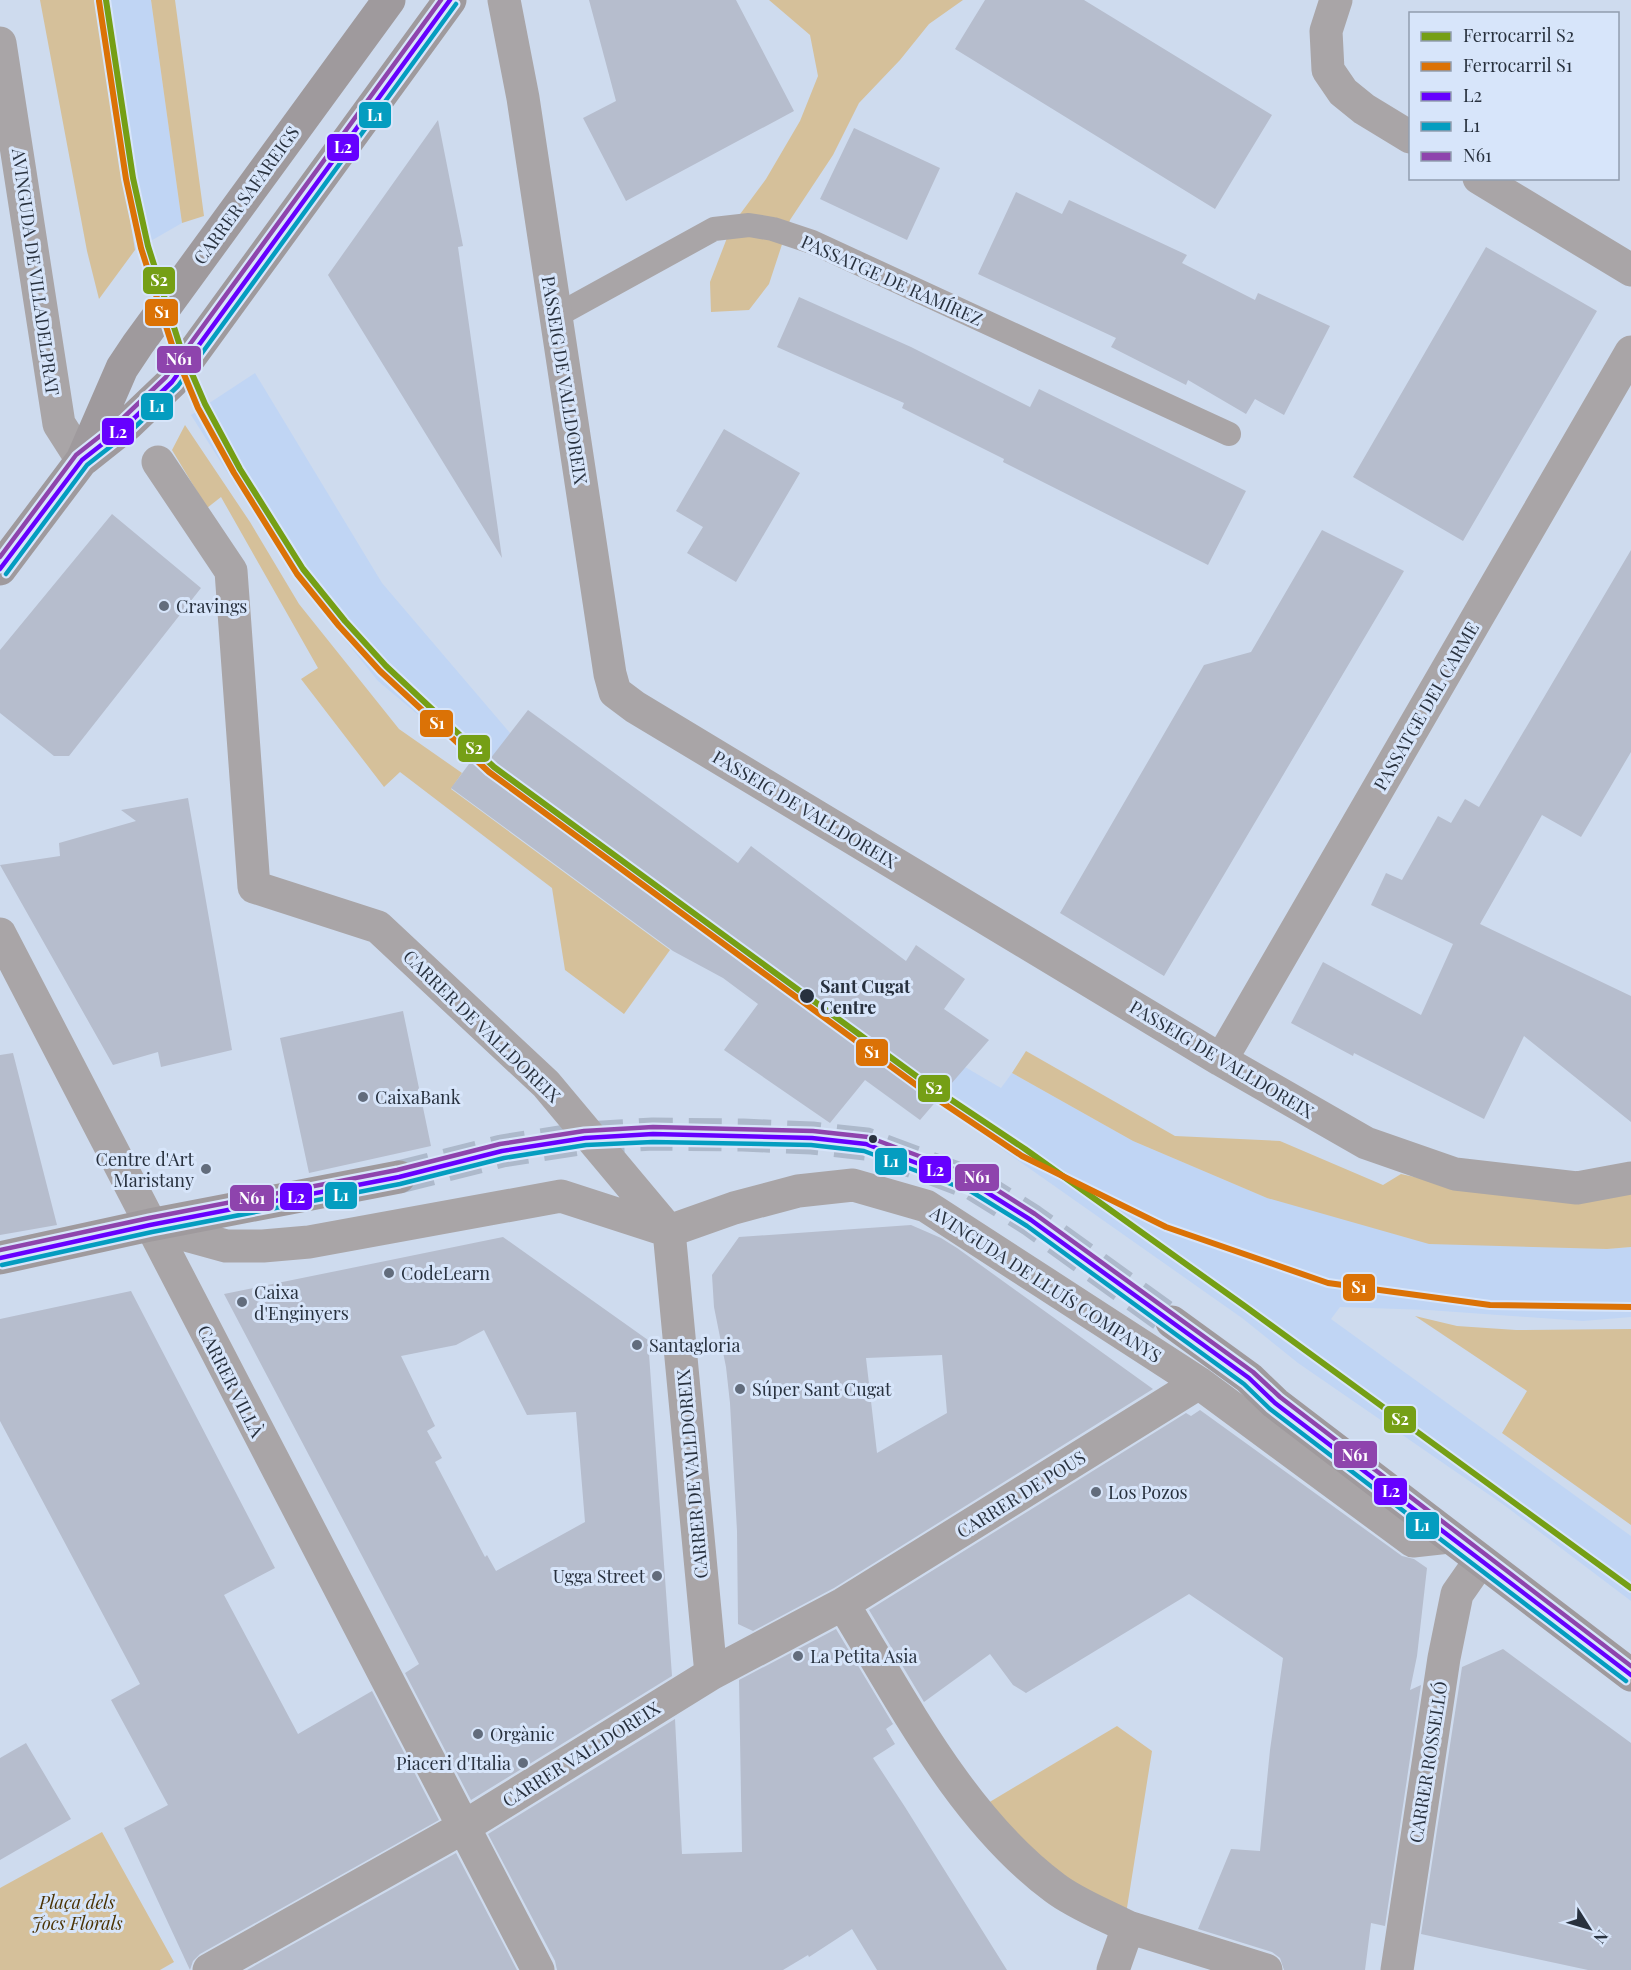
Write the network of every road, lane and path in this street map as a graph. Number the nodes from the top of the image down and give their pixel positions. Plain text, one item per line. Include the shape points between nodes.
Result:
1 (388, 0) edge
2 (450, 0) edge
3 (504, 0) edge
4 (1336, 0) edge
5 (0, 43) edge
6 (1409, 136) edge
7 (1482, 180) edge
8 (1631, 270) edge
9 (556, 316) junction
10 (1631, 352) edge
11 (1229, 434) dead end
12 (82, 460) junction
13 (158, 462) dead end
14 (0, 569) edge
15 (0, 934) edge
16 (1221, 1060) junction
17 (399, 1177) tunnel mouth
18 (1631, 1178) edge
19 (150, 1225) junction
20 (669, 1231) junction
21 (0, 1258) edge
22 (1172, 1322) tunnel mouth
23 (1199, 1383) junction
24 (1449, 1537) junction
25 (1480, 1561) junction
26 (843, 1604) junction
27 (711, 1674) junction
28 (1631, 1675) edge
29 (462, 1828) junction
30 (1128, 1927) junction
31 (209, 1970) edge
32 (537, 1970) edge
33 (1113, 1970) edge
34 (1266, 1970) edge
35 (1397, 1970) edge

1 - 12 street, CARRER SAFAREIGS via 122,368
2 - 12 street, CARRER SAFAREIGS via 172,382
3 - 9 street, PASSEIG DE VALLDOREIX
4 - 6 street via 1326,31 1328,70 1343,92
5 - 12 street, AVINGUDA DE VILLADELPRAT via 59,424
7 - 8 street
9 - 11 lane, PASSATGE DE RAMÍREZ via 714,229 749,225 773,229 812,242
9 - 16 street, PASSEIG DE VALLDOREIX via 615,692
10 - 16 street, PASSATGE DEL CARME
12 - 14 street, CARRER SAFAREIGS
13 - 20 street, CARRER DE VALLDOREIX via 231,571 254,887 378,927 546,1084
15 - 19 street, CARRER VILLÀ
16 - 18 street, PASSEIG DE VALLDOREIX via 1366,1143 1455,1174 1577,1188
17 - 19 street
19 - 20 street via 226,1246 263,1246 309,1242 561,1196
19 - 21 street
19 - 29 street, CARRER VILLÀ
20 - 23 street, AVINGUDA DE LLUÍS COMPANYS via 798,1191 853,1185 926,1206
20 - 27 street, CARRER DE VALLDOREIX
22 - 24 street, AVINGUDA DE LLUÍS COMPANYS
23 - 24 street, AVINGUDA DE LLUÍS COMPANYS via 1413,1540
23 - 26 street, CARRER DE POUS
24 - 25 street, AVINGUDA DE LLUÍS COMPANYS
25 - 28 street, AVINGUDA DE LLUÍS COMPANYS
25 - 35 street, CARRER ROSSELLÓ via 1457,1594 1444,1658
26 - 27 street, CARRER VALLDOREIX
26 - 30 street via 952,1781 1008,1847 1056,1889
27 - 29 street, CARRER VALLDOREIX
29 - 31 street, CARRER VALLDOREIX
29 - 32 street
30 - 33 street
30 - 34 street

